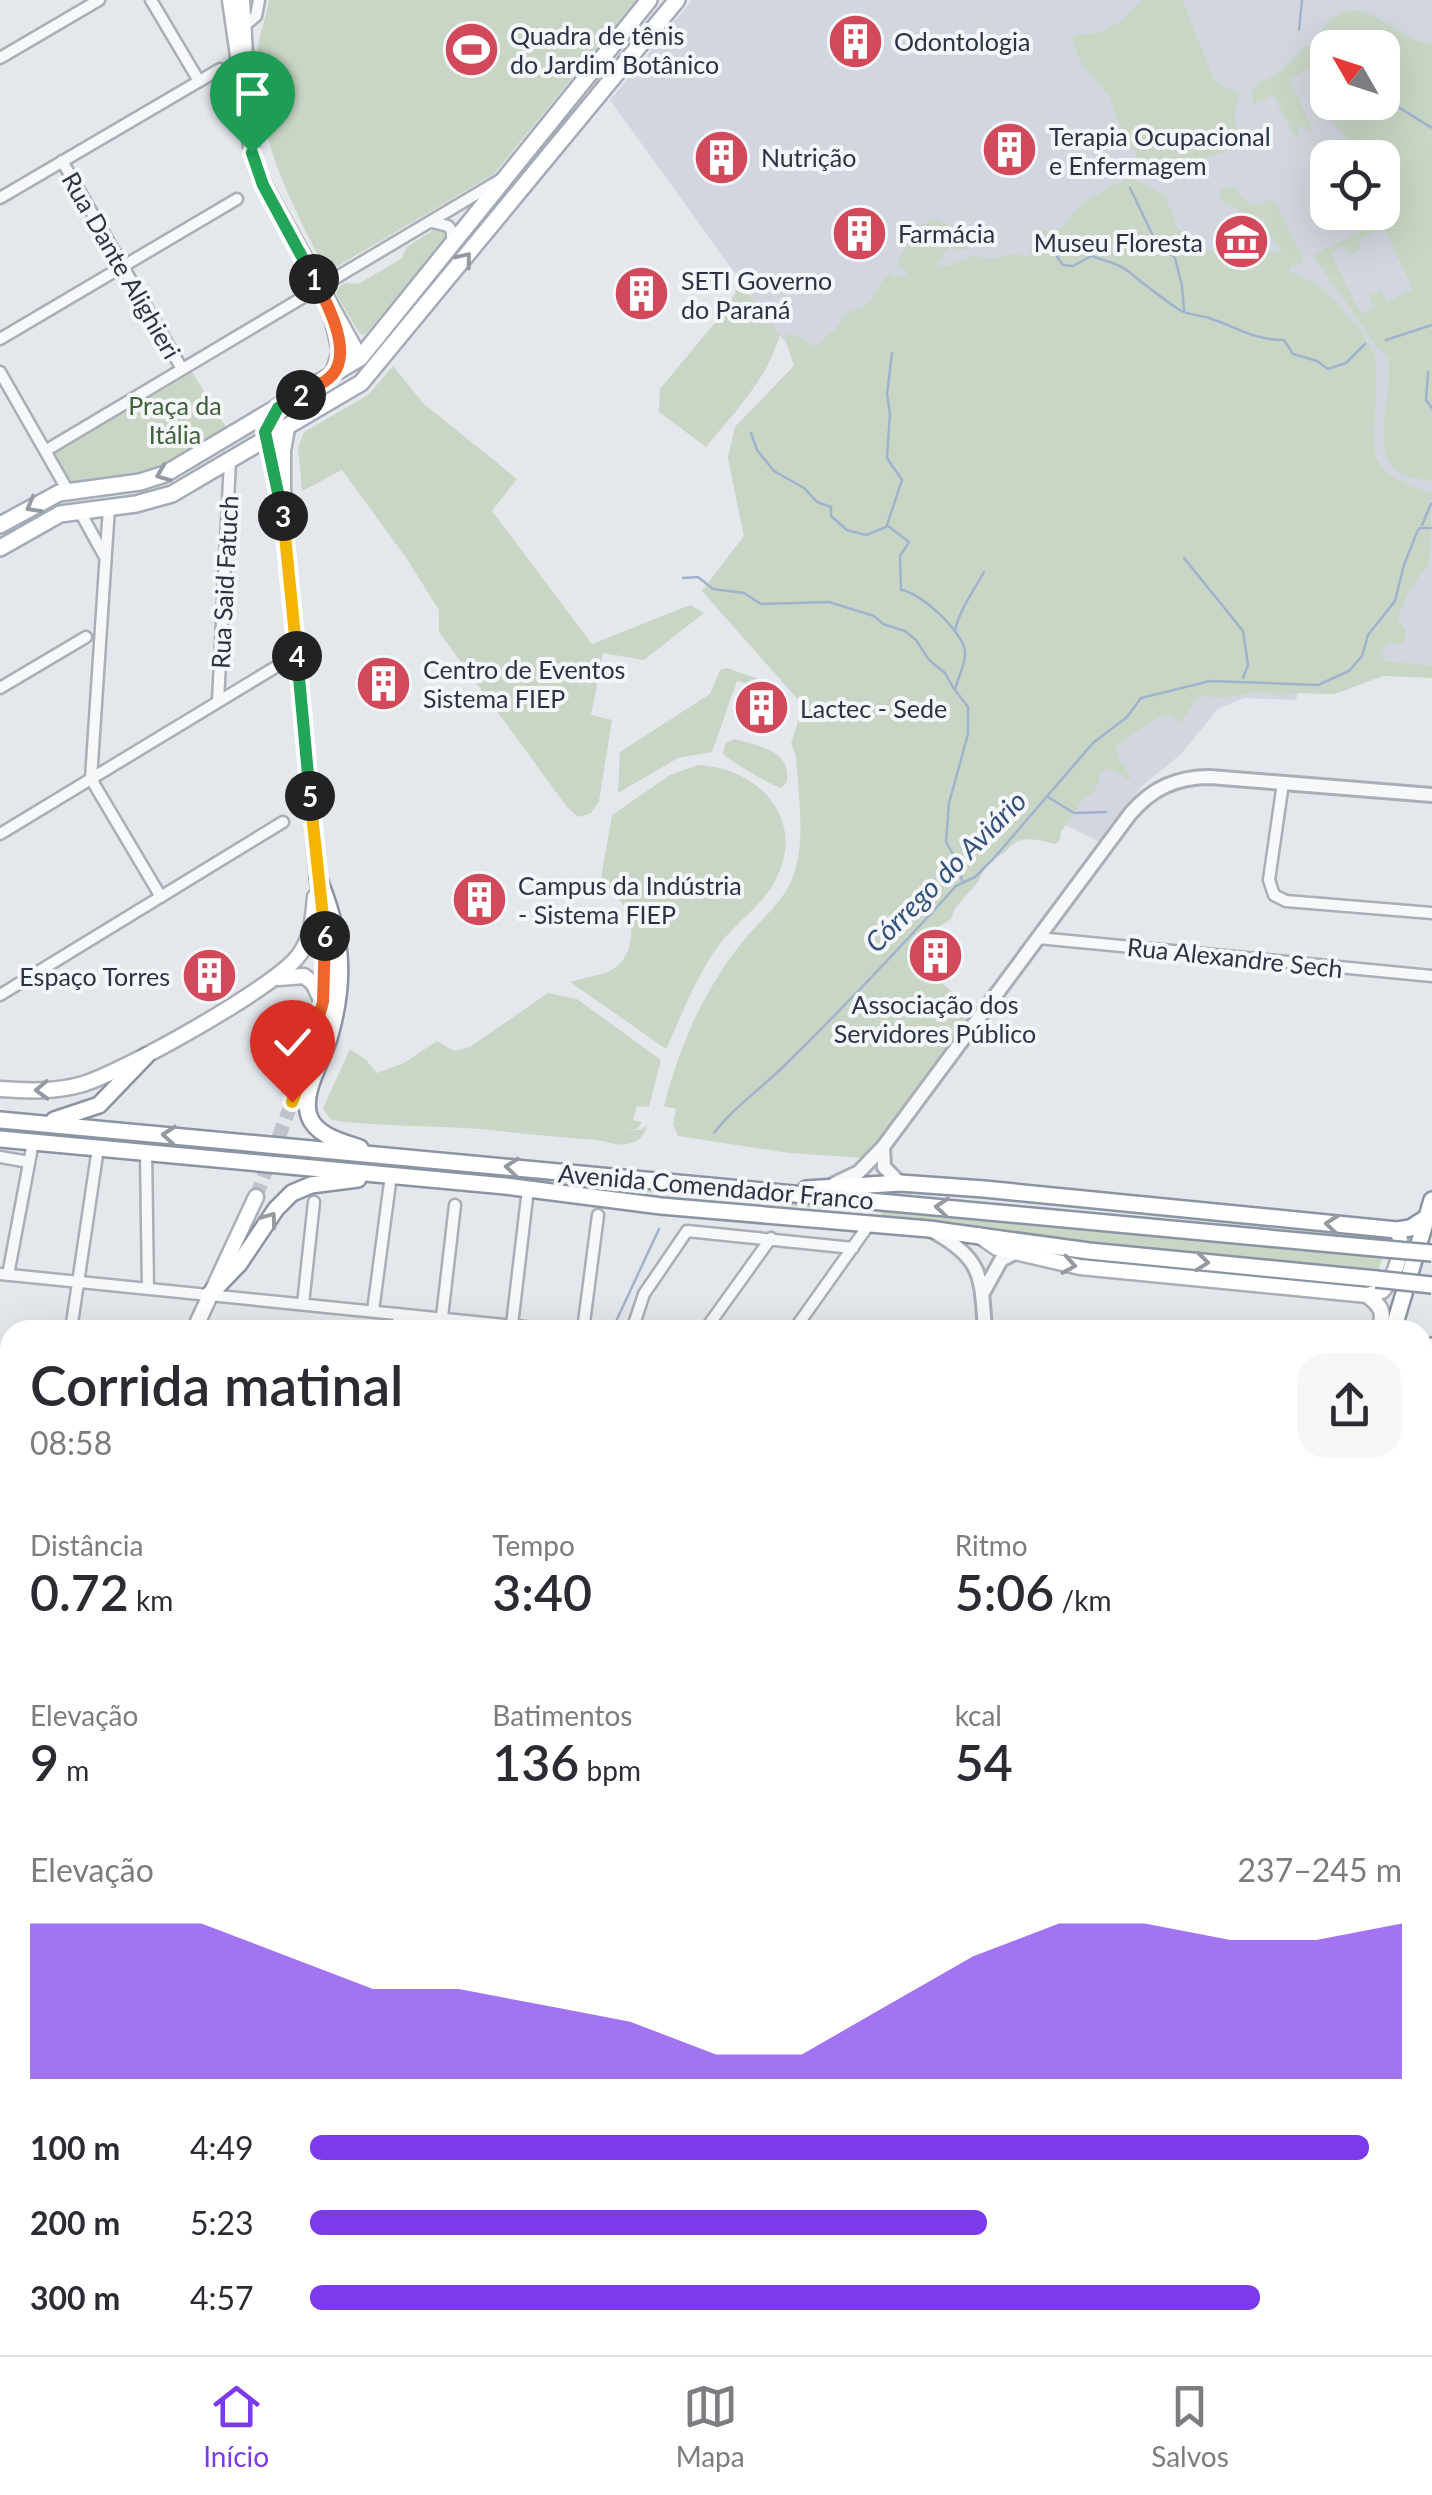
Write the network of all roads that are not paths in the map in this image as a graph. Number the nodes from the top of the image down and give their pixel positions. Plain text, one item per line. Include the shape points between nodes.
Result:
1 (99, 0) edge
2 (151, 0) edge
3 (230, 0) edge
4 (242, 0) edge
5 (260, 0) edge
6 (650, 0) edge
7 (677, 0) edge
8 (238, 21) junction
9 (0, 58) edge
10 (220, 69) dead end
11 (200, 81) junction
12 (561, 108) junction
13 (578, 122) junction
14 (62, 161) junction
15 (505, 177) junction
16 (0, 198) edge
17 (238, 199) dead end
18 (431, 222) junction
19 (452, 242) junction
20 (123, 266) junction
21 (420, 282) junction
22 (320, 288) junction
23 (436, 295) junction
24 (0, 339) edge
25 (360, 358) junction
26 (182, 369) junction
27 (0, 372) edge
28 (332, 376) junction
29 (357, 386) junction
30 (278, 408) junction
31 (287, 428) junction
32 (266, 440) junction
33 (45, 451) junction
34 (230, 461) junction
35 (68, 491) junction
36 (108, 507) junction
37 (78, 510) junction
38 (282, 510) junction
39 (0, 525) edge
40 (5, 545) edge
41 (106, 558) junction
42 (86, 637) dead end
43 (274, 668) dead end
44 (0, 688) edge
45 (218, 702) junction
46 (91, 779) junction
47 (1283, 783) junction
48 (1432, 795) edge
49 (283, 822) dead end
50 (0, 834) edge
51 (318, 877) junction
52 (161, 896) junction
53 (1432, 912) edge
54 (1038, 938) junction
55 (1432, 976) edge
56 (271, 980) junction
57 (0, 995) edge
58 (323, 1002) junction
59 (146, 1056) junction
60 (0, 1089) edge
61 (292, 1102) tunnel mouth
62 (0, 1120) edge
63 (42, 1124) junction
64 (2, 1139) edge
65 (33, 1142) junction
66 (884, 1146) junction
67 (98, 1148) junction
68 (146, 1152) junction
69 (378, 1155) junction
70 (0, 1157) edge
71 (30, 1162) junction
72 (384, 1175) junction
73 (900, 1183) junction
74 (827, 1186) junction
75 (956, 1188) junction
76 (528, 1189) junction
77 (776, 1192) junction
78 (256, 1197) tunnel mouth
79 (1432, 1200) edge
80 (314, 1202) dead end
81 (455, 1205) dead end
82 (598, 1215) dead end
83 (1039, 1217) junction
84 (1426, 1218) junction
85 (870, 1223) junction
86 (929, 1229) junction
87 (1398, 1230) junction
88 (978, 1234) junction
89 (771, 1238) junction
90 (1036, 1243) junction
91 (853, 1248) junction
92 (1013, 1252) junction
93 (1432, 1254) edge
94 (4, 1274) edge
95 (77, 1282) junction
96 (1432, 1285) edge
97 (148, 1289) junction
98 (984, 1291) junction
99 (209, 1295) junction
100 (1368, 1296) junction
101 (303, 1304) junction
102 (373, 1311) junction
103 (399, 1314) junction
104 (442, 1317) junction
105 (72, 1320) edge
106 (198, 1320) edge
107 (398, 1320) edge
108 (472, 1320) edge
109 (512, 1320) edge
110 (584, 1320) edge
111 (635, 1320) edge
112 (712, 1320) edge
113 (801, 1320) edge
114 (984, 1320) edge
115 (1383, 1320) edge
116 (1396, 1320) edge

1 - 9 street
2 - 11 street
3 - 8 main road
4 - 8 main road
5 - 8 street via 256,16
6 - 12 main road
7 - 13 main road
8 - 22 main road via 259,176
10 - 11 street
11 - 14 street
12 - 13 main road
12 - 15 main road
23 -> 13 main road
14 - 16 street
14 - 20 street, Rua Dante Alighieri
15 - 18 street
15 - 19 main road
17 - 20 street
18 - 19 street via 448,226
18 - 22 street
19 - 21 main road
20 - 24 street
20 - 26 street, Rua Dante Alighieri
21 - 23 main road
21 - 25 main road
22 - 25 main road
22 - 26 street
22 - 28 main road via 340,344
23 - 29 main road
25 - 28 main road
25 - 29 main road
26 - 33 street
27 - 33 street
28 - 30 main road
29 - 31 main road
30 - 32 main road via 266,424
30 -> 35 main road via 165,474
31 - 32 main road
31 - 38 main road
32 - 34 main road
32 - 38 main road
33 - 35 street
34 - 36 main road via 158,499
34 - 45 street, Rua Said Fatuch
35 -> 39 main road
36 - 37 main road
36 - 41 street
37 - 40 main road
37 - 41 street
38 - 51 main road
39 - 40 main road
41 - 46 street
42 - 44 street
43 - 45 street
45 - 46 street
46 - 50 street
46 - 52 street
47 - 48 street
47 - 53 street via 1269,880 1274,895
47 - 54 street via 1198,777 1153,792
49 - 52 street
51 - 56 main road via 309,937
51 - 58 main road via 326,946
51 - 69 main road via 336,921 339,978 309,1116 330,1137
52 - 57 street
54 - 55 street, Rua Alexandre Sech
54 - 66 street
56 - 58 main road via 304,976
56 - 59 main road
58 - 61 main road
59 -> 60 main road via 69,1088
59 - 63 main road via 99,1105
62 - 63 main road, Avenida Comendador Franco
69 -> 63 main road, Avenida Comendador Franco
64 - 65 main road, Avenida Comendador Franco
64 - 70 main road
65 - 67 main road, Avenida Comendador Franco
65 - 71 street
66 - 73 street via 884,1168
66 - 74 street via 859,1172
67 - 68 main road, Avenida Comendador Franco
67 - 95 street
68 - 72 main road, Avenida Comendador Franco
68 - 97 street
77 -> 69 main road, Avenida Comendador Franco
70 - 71 street
71 - 94 street
72 - 76 main road, Avenida Comendador Franco
99 -> 72 main road via 292,1193
72 - 102 street
73 - 74 main road
73 - 75 main road
74 - 77 main road
75 - 83 main road
87 -> 75 main road
76 - 85 main road, Avenida Comendador Franco
76 - 109 street
83 -> 77 main road, Avenida Comendador Franco
78 - 99 main road
79 - 84 main road
80 - 101 street
81 - 104 street
82 - 110 street
83 - 93 main road, Avenida Comendador Franco, bridge
84 - 87 main road
84 - 116 main road
85 - 86 main road, Avenida Comendador Franco
85 - 91 street
86 - 88 main road, Avenida Comendador Franco
86 - 98 street via 966,1252
87 - 100 main road via 1402,1242 1391,1278
88 - 90 main road, Avenida Comendador Franco
88 - 92 main road, Avenida Comendador Franco
89 - 91 street
89 - 111 street via 688,1231 644,1294
89 - 112 street
90 - 92 street
90 -> 96 main road, Avenida Comendador Franco, bridge
91 - 113 street
92 - 98 street
92 -> 100 main road, Avenida Comendador Franco via 1080,1267
94 - 95 street
95 - 97 street
95 - 105 street
97 - 99 street
98 - 114 street
99 - 101 street
99 - 106 main road
100 - 115 main road via 1381,1306
101 - 102 street
102 - 103 street
103 - 104 street
103 - 107 street
104 - 108 street

